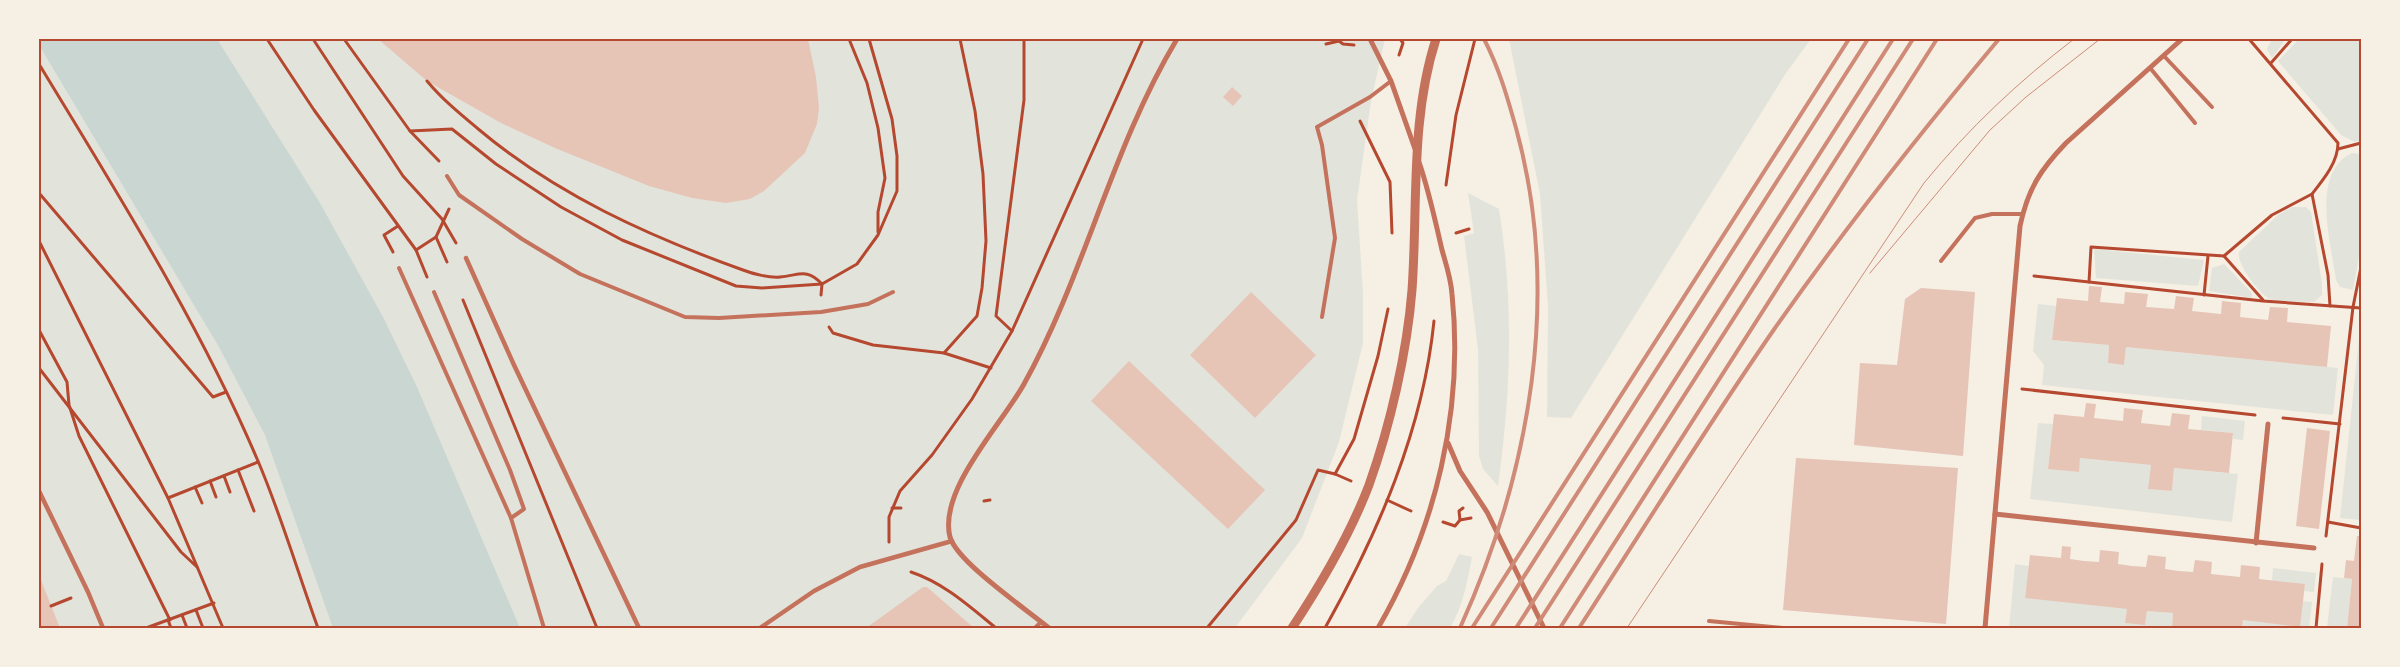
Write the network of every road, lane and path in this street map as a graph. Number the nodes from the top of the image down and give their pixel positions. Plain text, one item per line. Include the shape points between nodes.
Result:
1 (267, 39) edge
2 (313, 39) edge
3 (344, 39) edge
4 (849, 39) edge
5 (869, 39) edge
6 (960, 39) edge
7 (1024, 39) edge
8 (1143, 39) edge
9 (1177, 39) edge
10 (1370, 39) edge
11 (1436, 39) edge
12 (2182, 39) edge
13 (2249, 39) edge
14 (2292, 39) edge
15 (1326, 44) dead end
16 (1343, 44) dead end
17 (2164, 56) junction
18 (2270, 63) junction
19 (39, 64) edge
20 (2151, 69) junction
21 (427, 81) dead end
22 (1391, 81) junction
23 (1352, 107) junction
24 (2212, 107) dead end
25 (2195, 123) dead end
26 (410, 131) junction
27 (2361, 143) edge
28 (2338, 149) junction
29 (447, 176) joint
30 (39, 193) edge
31 (2312, 194) junction
32 (2022, 214) junction
33 (442, 219) junction
34 (398, 226) junction
35 (878, 235) junction
36 (1392, 236) dead end
37 (436, 237) junction
38 (39, 241) edge
39 (388, 241) dead end
40 (416, 250) junction
41 (2208, 256) junction
42 (2224, 256) junction
43 (466, 258) joint
44 (1941, 261) dead end
45 (449, 266) dead end
46 (2361, 267) edge
47 (399, 268) dead end
48 (2016, 275) junction
49 (2089, 282) junction
50 (822, 284) junction
51 (434, 292) joint
52 (892, 292) dead end
53 (460, 293) dead end
54 (2356, 293) junction
55 (2361, 293) edge
56 (2204, 295) junction
57 (1390, 301) dead end
58 (2263, 301) junction
59 (2330, 306) junction
60 (2353, 307) junction
61 (2361, 308) edge
62 (821, 312) junction
63 (1322, 317) dead end
64 (39, 330) edge
65 (1012, 331) junction
66 (944, 353) junction
67 (39, 368) edge
68 (991, 368) junction
69 (2007, 388) junction
70 (226, 392) junction
71 (69, 405) junction
72 (2260, 415) dead end
73 (2278, 417) dead end
74 (2268, 424) dead end
75 (2340, 424) junction
76 (1448, 443) junction
77 (258, 462) junction
78 (238, 470) junction
79 (1318, 470) dead end
80 (1335, 474) dead end
81 (224, 476) junction
82 (210, 481) junction
83 (195, 487) junction
84 (39, 491) edge
85 (230, 492) dead end
86 (216, 497) dead end
87 (168, 498) junction
88 (990, 500) dead end
89 (984, 501) dead end
90 (202, 503) dead end
91 (892, 508) junction
92 (901, 508) dead end
93 (254, 511) dead end
94 (1459, 511) dead end
95 (1994, 514) junction
96 (511, 518) junction
97 (1437, 519) dead end
98 (2328, 522) junction
99 (2361, 528) edge
100 (888, 538) dead end
101 (2325, 540) dead end
102 (952, 542) junction
103 (1369, 542) dead end
104 (2256, 543) junction
105 (2314, 548) dead end
106 (2323, 559) dead end
107 (199, 568) junction
108 (906, 570) dead end
109 (214, 603) junction
110 (196, 610) junction
111 (182, 615) junction
112 (169, 620) junction
113 (1709, 621) dead end
114 (1041, 622) junction
115 (155, 627) edge
116 (103, 628) edge
117 (146, 628) edge
118 (171, 628) edge
119 (187, 628) edge
120 (203, 628) edge
121 (223, 628) edge
122 (318, 628) edge
123 (544, 628) edge
124 (597, 628) edge
125 (639, 628) edge
126 (760, 628) edge
127 (996, 628) edge
128 (1035, 628) edge
129 (1049, 628) edge
130 (1207, 628) edge
131 (1292, 628) edge
132 (1325, 628) edge
133 (1378, 628) edge
134 (1544, 628) edge
135 (1783, 628) edge
136 (1984, 628) edge
137 (2316, 628) edge

1 - 34 path
2 - 33 path via 403,176
3 - 26 path
4 - 35 path via 867,83 878,128 885,178 878,212
5 - 35 path via 892,119 897,156 897,190
6 - 66 path via 975,111 983,174 986,241 976,316
7 - 65 path via 1024,100 996,316
8 - 65 path
9 - 102 street via 1131,132 1039,358 1012,407 960,479 948,517
10 - 22 street
11 - 131 street via 1421,106 1412,292 1403,355 1388,421 1369,485 1347,533
12 - 17 street
13 - 18 path
14 - 18 path
15 - 16 path via 1339,41
17 - 20 street
17 - 24 lane
18 - 28 path via 2326,127
19 - 70 path via 138,228
20 - 25 lane
20 - 32 street via 2049,160 2026,198
21 - 50 path via 441,98 503,150 576,197 675,246 746,271 779,277 803,273 813,275
22 - 23 lane
22 - 76 street via 1428,188 1452,293 1455,363
23 - 36 path via 1390,182
23 - 63 lane via 1317,127 1335,238
26 - 29 path via 438,160
26 - 50 path via 452,130 561,207 622,240 736,286 762,288
27 - 28 path
28 - 31 path via 2334,162
29 - 62 lane via 459,194 522,239 580,274 685,317
30 - 70 path via 213,397
31 - 42 path via 2272,214
31 - 59 path via 2328,275
32 - 44 lane via 1992,214 1975,218
32 - 48 street
33 - 37 path
33 - 43 path
34 - 39 path via 384,235
34 - 40 path
35 - 50 path via 857,264
37 - 40 path
37 - 45 path
38 - 87 path
40 - 51 path
41 - 42 path
41 - 49 path via 2091,247
41 - 56 path
42 - 58 path
43 - 125 street
46 - 54 path
47 - 96 lane
48 - 49 path
48 - 69 street
49 - 56 path
50 - 62 path
51 - 96 lane via 524,509
52 - 62 lane via 868,304
53 - 124 path
54 - 55 path
54 - 60 path
56 - 58 path
57 - 80 path via 1354,439
58 - 59 path
59 - 60 path
60 - 61 path
60 - 75 path
62 - 66 path via 833,333 873,345
64 - 71 path via 68,382
65 - 68 path
66 - 68 path
67 - 71 path
68 - 91 path via 932,455 900,491
69 - 72 path
69 - 95 street
70 - 77 path
71 - 107 path via 181,552
71 - 112 path via 79,436
73 - 75 path
74 - 104 street
75 - 98 path
76 - 133 street via 1417,549 1404,581
76 - 134 street via 1460,471 1487,512
77 - 78 path
77 - 122 path
78 - 81 path
78 - 93 path
79 - 130 path via 1296,520
81 - 82 path
81 - 85 path
82 - 83 path
82 - 86 path
83 - 87 path
83 - 90 path
84 - 116 street
87 - 107 path
88 - 89 path
91 - 92 path
91 - 100 path
94 - 97 path via 1462,520 1455,526
95 - 104 street
95 - 136 street
96 - 123 lane
98 - 99 path
98 - 101 path
102 - 114 street via 966,561
102 - 126 street via 860,567 814,590
103 - 132 path
104 - 105 street
106 - 137 path
107 - 109 path
108 - 127 path via 930,578 938,586 952,591
109 - 110 path
109 - 121 path
110 - 111 path
110 - 120 path
111 - 112 path
111 - 119 path
112 - 115 path
112 - 118 path
113 - 135 lane
114 - 128 lane
114 - 129 street
115 - 117 path

